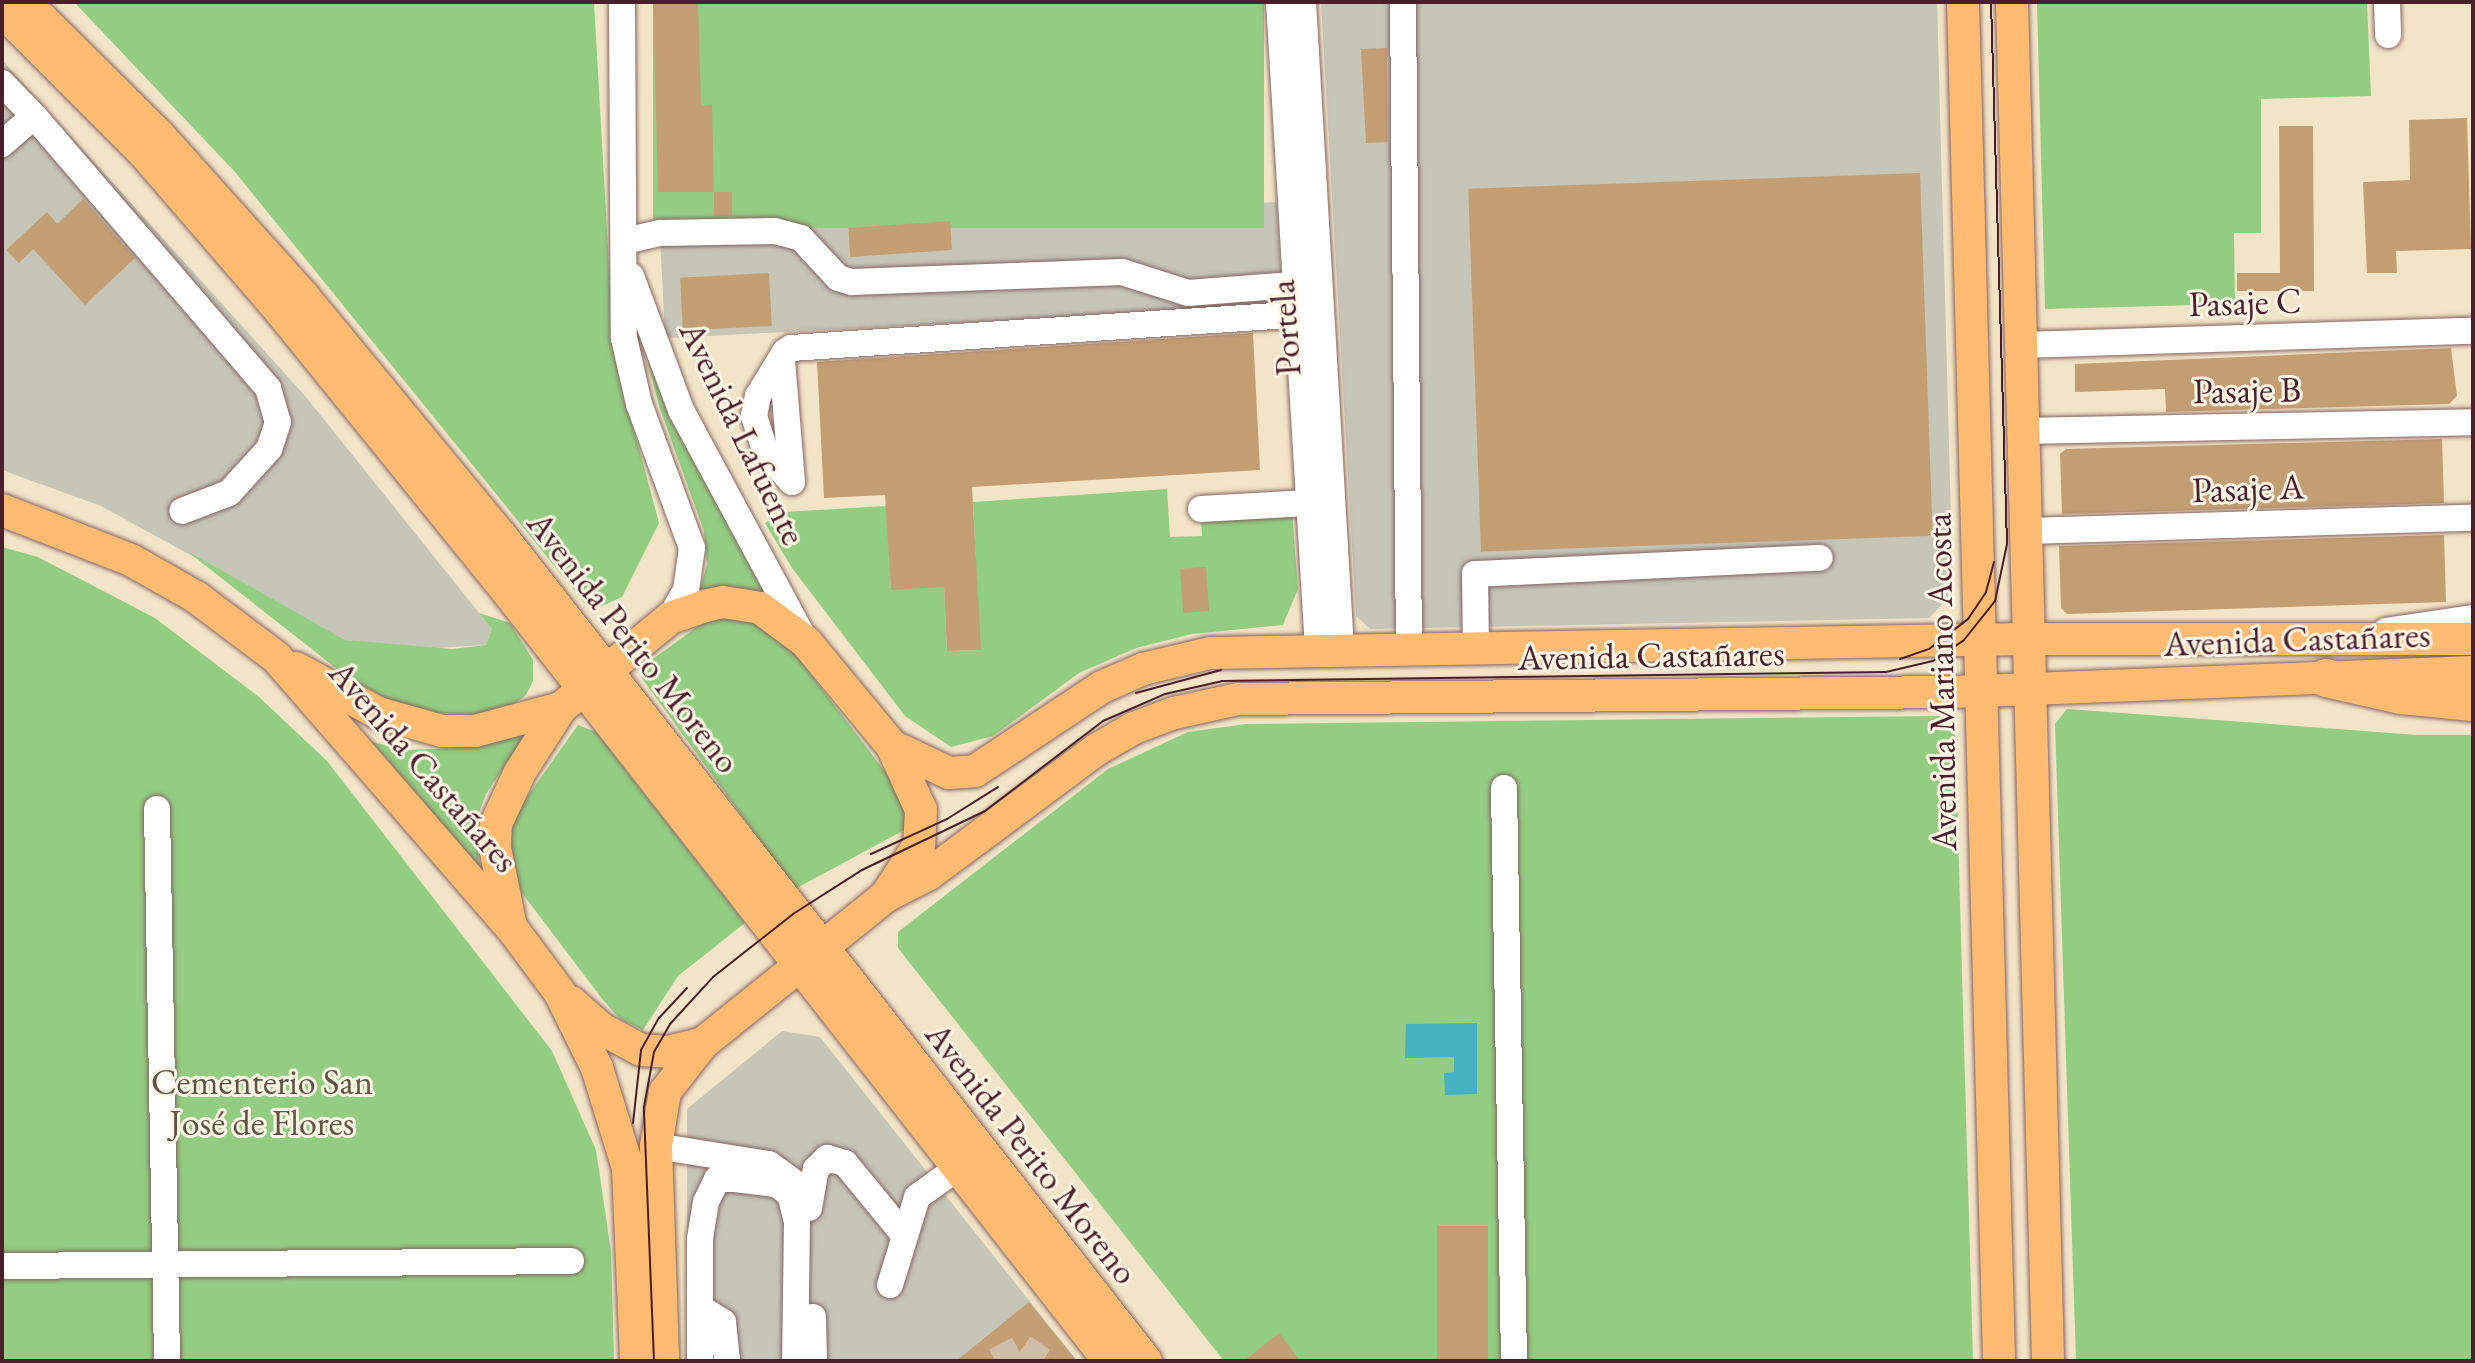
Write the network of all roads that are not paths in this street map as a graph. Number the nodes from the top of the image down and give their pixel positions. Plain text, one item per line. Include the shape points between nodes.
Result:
1 (25, 2) edge
2 (622, 2) edge
3 (1279, 2) edge
4 (1303, 2) edge
5 (1403, 2) edge
6 (1963, 2) edge
7 (2012, 2) edge
8 (2387, 2) edge
9 (2, 11) edge
10 (2388, 35) dead end
11 (2, 83) edge
12 (34, 116) junction
13 (2, 144) edge
14 (625, 247) junction
15 (1306, 284) junction
16 (1308, 314) junction
17 (2473, 331) edge
18 (2020, 345) junction
19 (782, 360) dead end
20 (2473, 422) edge
21 (2022, 431) junction
22 (1308, 503) junction
23 (1201, 509) dead end
24 (2, 510) edge
25 (182, 511) dead end
26 (2473, 518) edge
27 (2024, 531) junction
28 (1820, 558) dead end
29 (670, 618) junction
30 (2473, 618) edge
31 (2029, 639) junction
32 (2184, 639) junction
33 (2473, 639) edge
34 (1979, 640) junction
35 (2348, 640) junction
36 (806, 642) junction
37 (1476, 648) junction
38 (1329, 649) junction
39 (1409, 649) junction
40 (276, 657) junction
41 (2473, 672) edge
42 (2326, 678) junction
43 (2185, 684) junction
44 (583, 689) junction
45 (2030, 689) junction
46 (1981, 690) junction
47 (2473, 702) edge
48 (892, 746) junction
49 (1504, 788) dead end
50 (157, 809) dead end
51 (886, 896) junction
52 (511, 927) junction
53 (811, 960) junction
54 (560, 993) junction
55 (703, 1043) junction
56 (656, 1146) junction
57 (956, 1169) junction
58 (717, 1179) junction
59 (809, 1208) junction
60 (905, 1236) junction
61 (571, 1261) dead end
62 (165, 1265) junction
63 (2, 1266) edge
64 (890, 1285) dead end
65 (700, 1308) junction
66 (167, 1361) edge
67 (636, 1361) edge
68 (663, 1361) edge
69 (700, 1361) edge
70 (727, 1361) edge
71 (795, 1361) edge
72 (814, 1361) edge
73 (1109, 1361) edge
74 (1146, 1361) edge
75 (1514, 1361) edge
76 (1999, 1361) edge
77 (2048, 1361) edge

1 - 44 main road, Avenida Perito Moreno via 157,133 304,297
2 - 14 street, Avenida Lafuente
3 - 15 street, Portela
4 - 15 street, Portela
5 - 39 street
6 - 34 main road, Avenida Mariano Acosta
7 - 18 main road
8 - 10 street
9 - 44 main road, Avenida Perito Moreno via 144,153 282,313
11 - 12 street
12 - 13 street
12 - 25 street via 268,388 278,422 269,449 229,493
14 - 15 street via 660,233 775,231 801,238 838,278 852,282 1122,272 1188,293
14 - 29 street, Avenida Lafuente via 629,371 692,548 686,590
14 - 36 street, Avenida Lafuente via 645,323 681,410
15 - 16 street, Portela
16 - 19 street via 791,348
16 - 22 street, Portela
16 - 38 street, Portela
17 - 18 street, Pasaje C
18 - 21 main road
20 - 21 street, Pasaje B
21 - 27 main road
22 - 23 street
22 - 38 street, Portela
24 - 40 main road, Avenida Castañares via 131,560 196,597
26 - 27 street, Pasaje A
27 - 31 main road
28 - 37 street via 1475,574
29 - 36 main road via 723,602 742,603 776,617
29 - 44 main road
30 - 35 street, Avenida Castañares via 2423,622
31 - 32 main road, Avenida Castañares
31 - 34 main road, Avenida Castañares
31 - 45 main road
32 - 35 main road, Avenida Castañares
32 - 43 main road
33 - 35 main road, Avenida Castañares
34 - 37 main road, Avenida Castañares
34 - 46 main road, Avenida Mariano Acosta
36 - 48 main road
37 - 39 main road, Avenida Castañares
38 - 39 main road, Avenida Castañares
38 - 48 main road, Avenida Castañares via 1210,653 1143,669 1102,687 975,771 949,773
40 - 44 main road, Avenida Castañares via 378,713 442,731 475,731
40 - 52 main road, Avenida Castañares
41 - 42 main road, Avenida Castañares
42 - 43 main road, Avenida Castañares
42 - 47 highway via 2401,695
43 - 45 main road, Avenida Castañares
44 - 52 main road via 496,824 495,848
44 - 53 main road, Avenida Perito Moreno
45 - 46 main road, Avenida Castañares
45 - 77 main road
46 - 51 main road, Avenida Castañares via 1238,699 1205,704 1134,728 1096,750 929,874
46 - 76 main road, Avenida Mariano Acosta
48 - 51 main road via 921,810 922,832 913,860
49 - 75 street
50 - 62 street
51 - 53 main road
52 - 54 main road
53 - 55 main road
53 - 57 main road, Avenida Perito Moreno
53 - 74 main road, Avenida Perito Moreno
54 - 55 main road via 602,1029 641,1050 668,1052
54 - 67 main road via 597,1068 628,1168
55 - 56 main road via 665,1092
56 - 58 street
56 - 59 street via 769,1164 789,1174
56 - 68 main road
57 - 60 street via 917,1197
57 - 73 main road, Avenida Perito Moreno
58 - 65 street via 706,1202 700,1239
58 - 71 street via 776,1184 790,1194 797,1222
59 - 60 street via 816,1169 827,1158 845,1163
59 - 72 street
60 - 64 street
61 - 62 street
62 - 63 street
62 - 66 street
65 - 69 street
65 - 70 street via 723,1322

